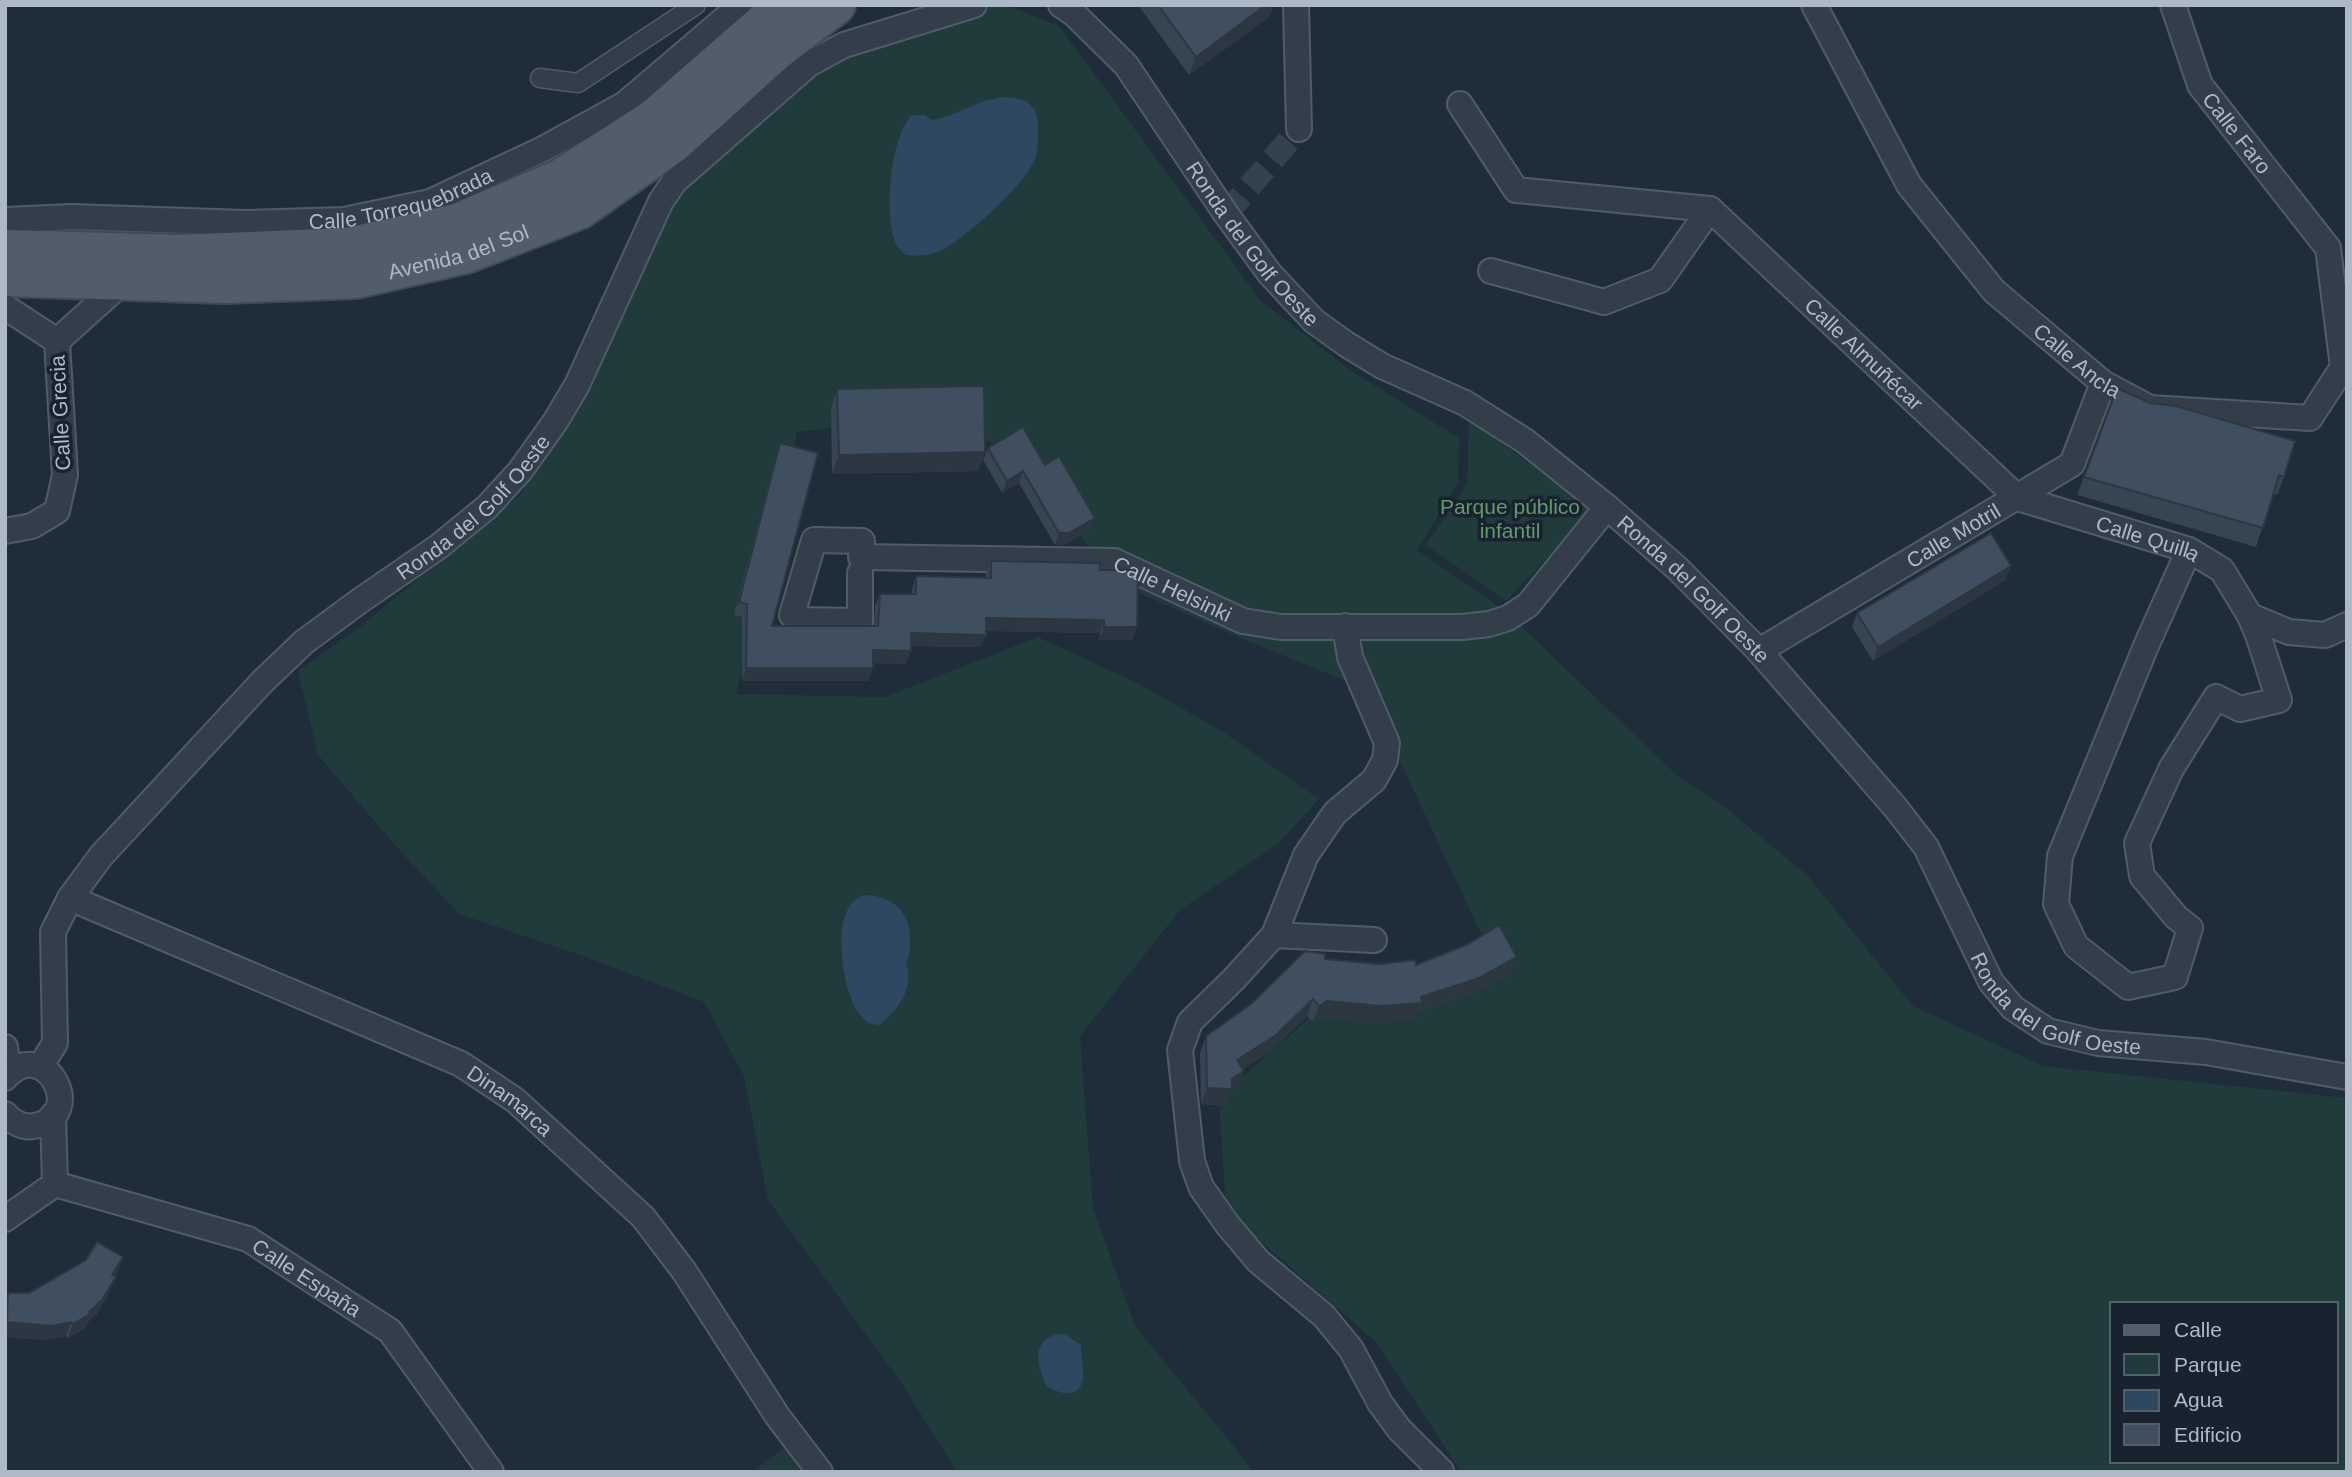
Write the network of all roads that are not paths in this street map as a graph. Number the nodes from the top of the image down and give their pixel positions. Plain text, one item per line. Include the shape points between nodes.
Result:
1 (696, 5) edge
2 (741, 5) edge
3 (784, 5) edge
4 (836, 5) edge
5 (974, 5) edge
6 (1061, 5) edge
7 (1296, 5) edge
8 (1814, 5) edge
9 (2173, 5) edge
10 (540, 78) dead end
11 (1460, 104) dead end
12 (1299, 129) tunnel mouth
13 (1710, 209) junction
14 (5, 220) edge
15 (2337, 245) edge
16 (5, 249) edge
17 (1492, 271) dead end
18 (5, 278) edge
19 (126, 279) junction
20 (5, 307) edge
21 (57, 341) junction
22 (2103, 383) junction
23 (2018, 498) junction
24 (1607, 507) junction
25 (5, 531) edge
26 (2189, 550) junction
27 (860, 573) dead end
28 (2250, 615) junction
29 (2347, 625) edge
30 (1345, 626) junction
31 (1759, 651) junction
32 (70, 898) junction
33 (1274, 935) junction
34 (1374, 940) dead end
35 (13, 1068) edge
36 (2347, 1077) edge
37 (5, 1114) edge
38 (53, 1115) junction
39 (55, 1184) junction
40 (5, 1219) edge
41 (1441, 1471) edge
42 (491, 1472) edge
43 (820, 1472) edge

1 - 10 street via 578,83
2 - 14 street, Calle Torrequebrada via 625,104 430,202 344,220
3 - 16 main road, Avenida del Sol via 653,119 560,180 457,223 347,247 176,254
4 - 19 main road, Avenida del Sol via 776,51 674,144 579,210 466,254 356,279 226,284
5 - 32 street, Ronda del Golf Oeste via 844,45 810,64 675,181 661,201 577,385 520,471 487,508 438,547 304,642 101,856
6 - 24 street, Ronda del Golf Oeste via 1126,65 1270,274 1314,321 1382,366 1465,403 1525,441
7 - 12 street
8 - 22 street, Calle Ancla via 1909,185 1994,291
9 - 15 street, Calle Faro via 2200,85
11 - 13 street via 1516,190
13 - 17 street via 1660,281 1604,302
13 - 23 street, Calle Almuñécar
15 - 22 street, Calle Ancla via 2343,367 2310,418 2150,408
18 - 19 main road, Avenida del Sol
19 - 21 street
20 - 21 street
21 - 25 street, Calle Grecia via 65,475 57,511 32,526
22 - 23 street, Calle Motril via 2072,464
23 - 26 street, Calle Quilla
23 - 31 street, Calle Motril
24 - 30 street, Calle Helsinki via 1528,605 1508,618 1462,627
24 - 31 street, Ronda del Golf Oeste via 1678,569
26 - 28 street, Calle Quilla via 2222,570
26 - 28 street, Calle Quilla via 2060,856 2056,904 2076,946 2128,987 2175,978 2190,928 2143,876 2137,843 2171,769 2216,697 2240,709 2279,700
27 - 30 street, Calle Helsinki via 860,621 799,620 793,615 814,540 862,541 862,557 1114,561 1243,621 1281,627
28 - 29 street via 2289,632 2325,635
30 - 33 street via 1350,657 1387,743 1385,760 1374,780 1335,813 1306,855
31 - 36 street, Ronda del Golf Oeste via 1926,848 1991,982 2013,1008 2048,1031 2098,1043 2206,1052
32 - 35 street, Ronda del Golf Oeste via 53,932 55,1043
32 - 43 street, Dinamarca via 461,1064 515,1100 643,1217
33 - 34 street
33 - 41 street via 1190,1022 1180,1049 1192,1161 1201,1186 1227,1224 1258,1261 1324,1316 1351,1349 1399,1429
35 - 38 street via 54,1076 59,1106
37 - 38 street via 27,1126 37,1126
38 - 39 street
39 - 40 street
39 - 42 street, Calle España via 248,1239 390,1331

